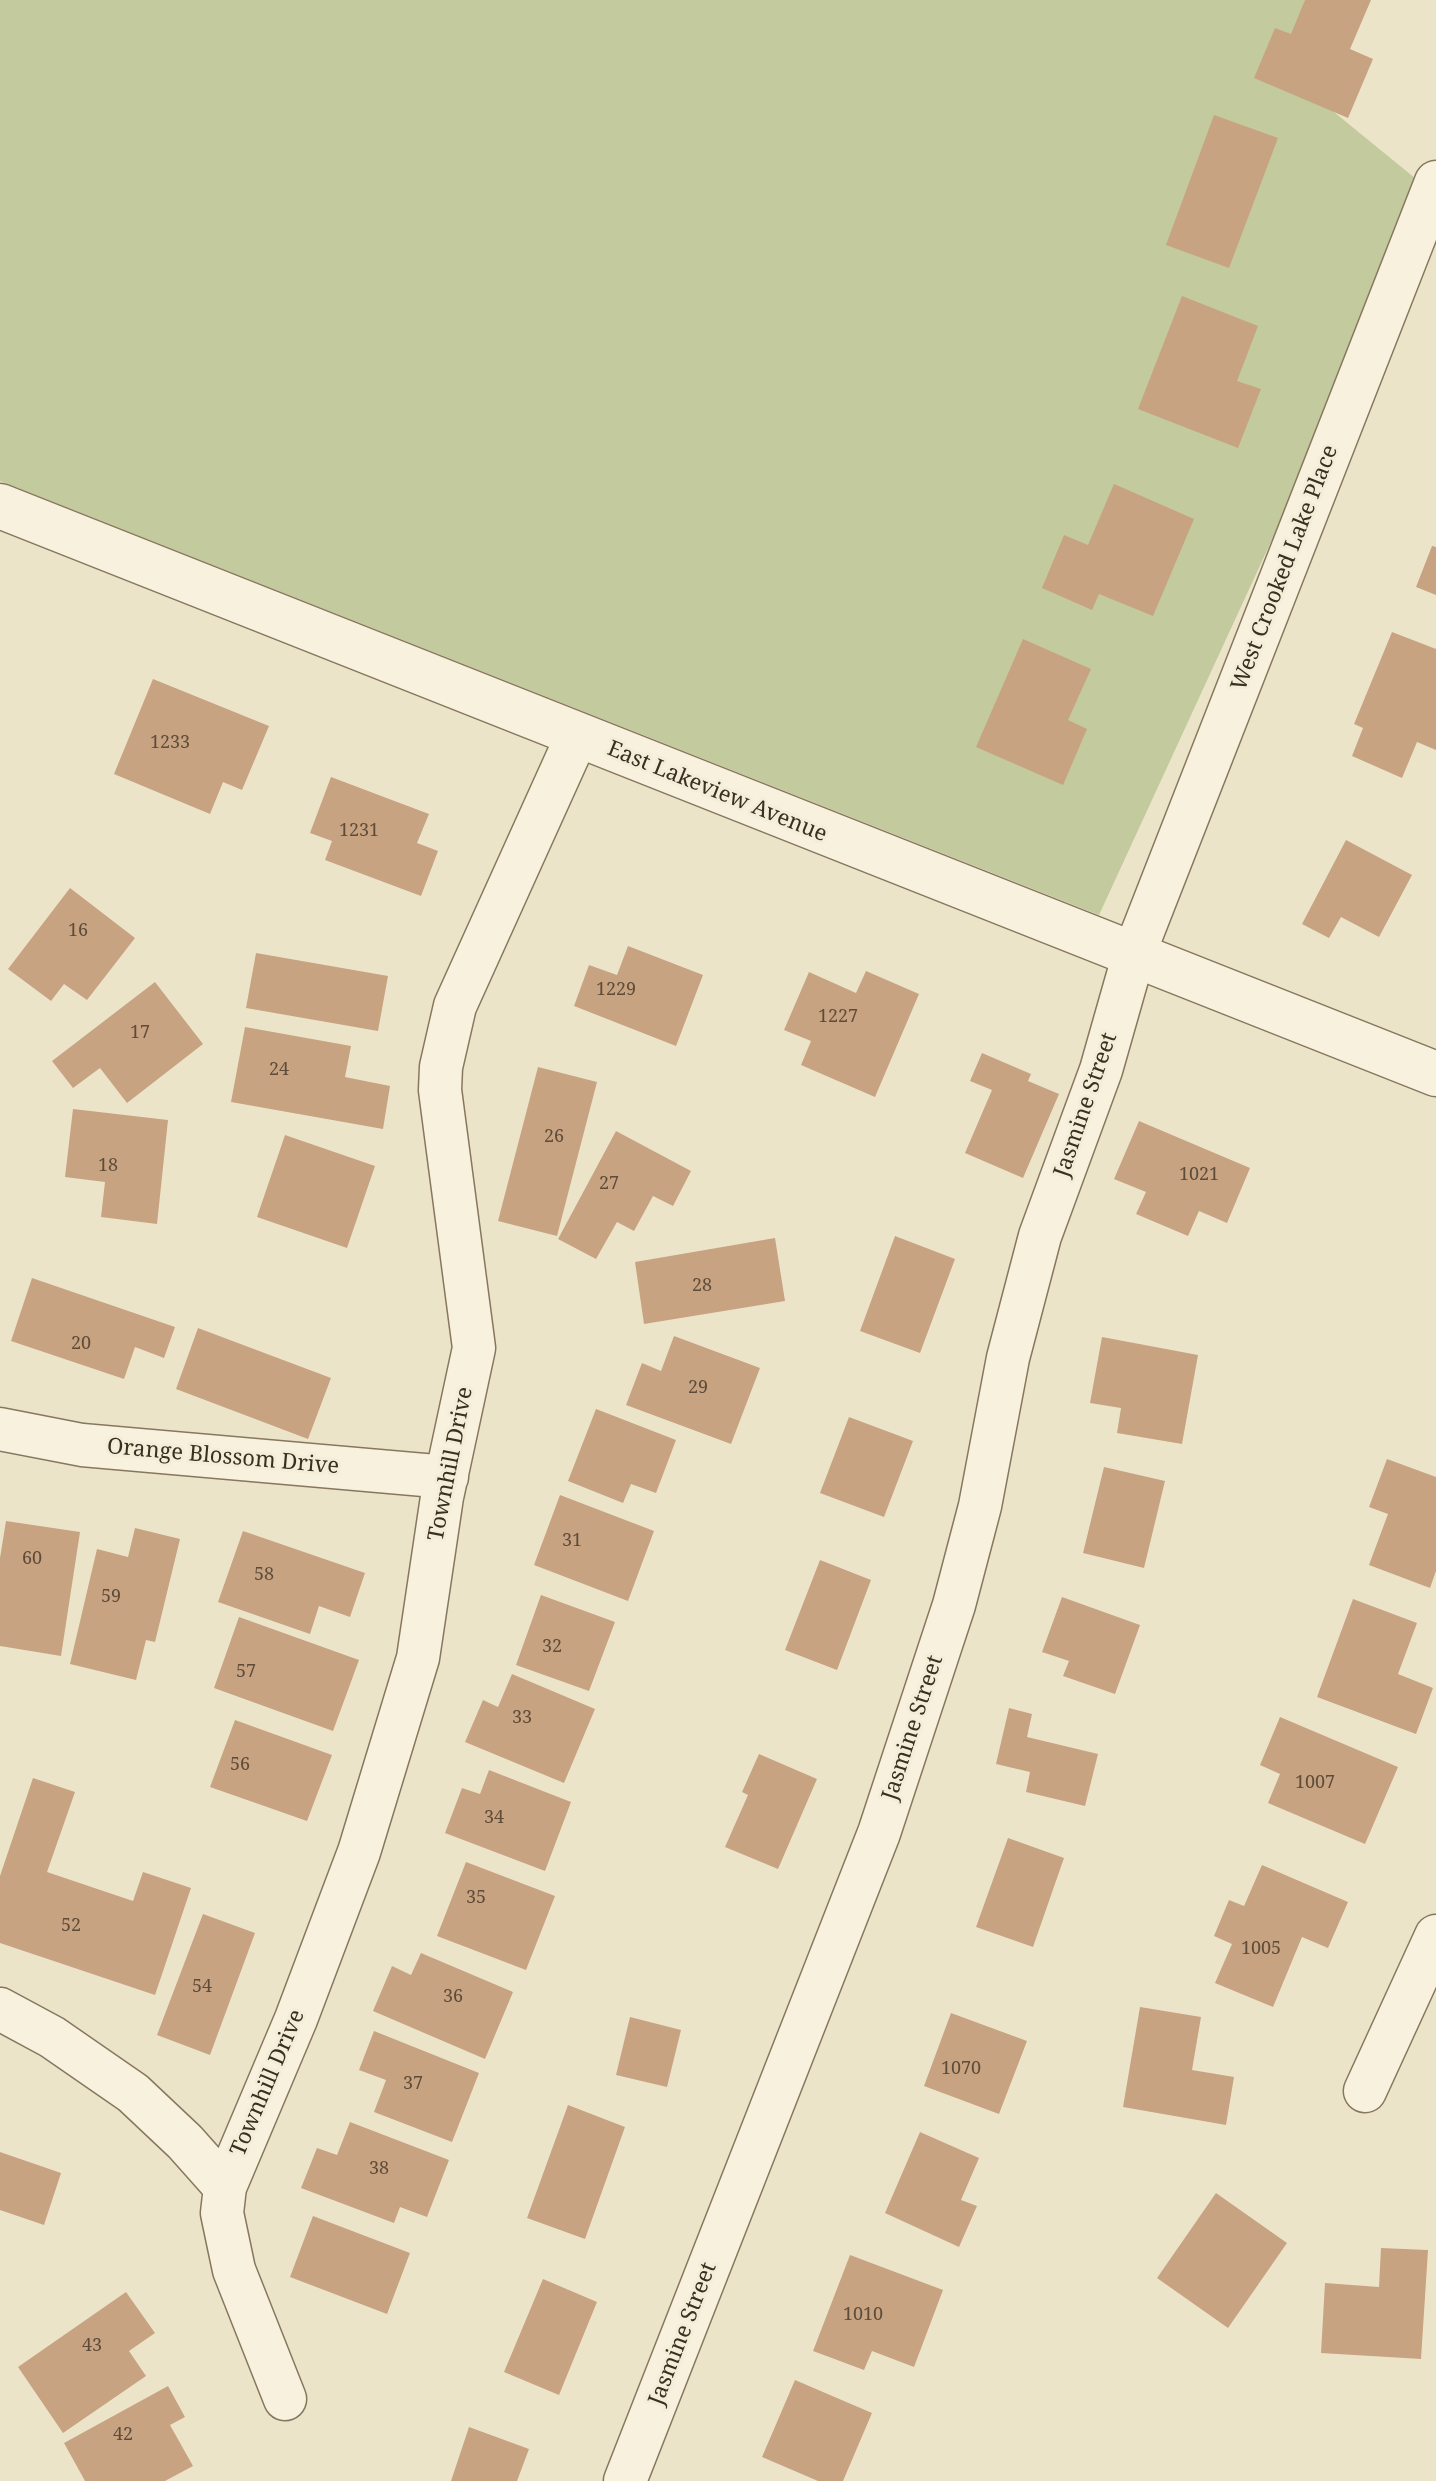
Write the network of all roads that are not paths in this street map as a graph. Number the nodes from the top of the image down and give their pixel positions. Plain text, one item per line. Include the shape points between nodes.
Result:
1 (1436, 182) edge
2 (0, 506) edge
3 (577, 736) junction
4 (1134, 954) junction
5 (1436, 1074) edge
6 (0, 1429) edge
7 (447, 1477) junction
8 (1436, 1936) edge
9 (0, 2009) edge
10 (1365, 2091) dead end
11 (225, 2187) junction
12 (285, 2399) dead end
13 (625, 2481) edge

1 - 4 street, West Crooked Lake Place
2 - 3 street, East Lakeview Avenue
3 - 4 street, East Lakeview Avenue
3 - 7 street, Townhill Drive via 455,1006 441,1067 474,1348
4 - 5 street, East Lakeview Avenue
4 - 13 street, Jasmine Street via 1101,1070 1040,1236 954,1605 879,1833
6 - 7 street, Orange Blossom Drive via 82,1445
7 - 11 street, Townhill Drive via 418,1658 359,1852
8 - 10 street
9 - 11 street via 52,2037 133,2093
11 - 12 street via 222,2213 234,2270

